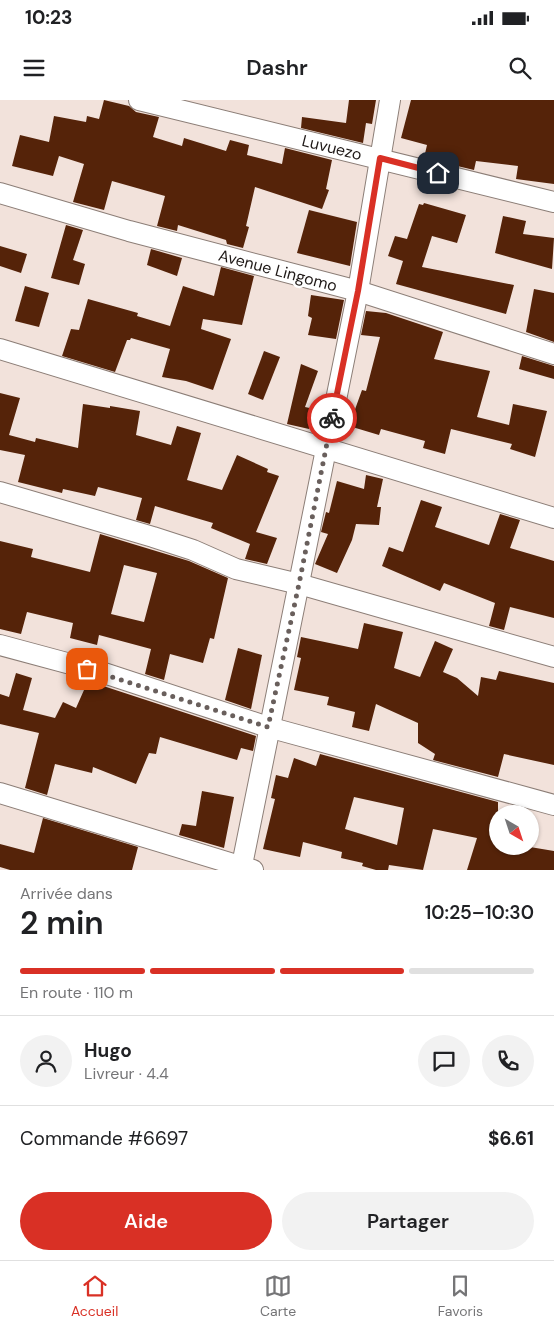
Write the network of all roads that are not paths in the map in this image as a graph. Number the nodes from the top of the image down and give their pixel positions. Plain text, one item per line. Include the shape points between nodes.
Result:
1 (140, 100) edge
2 (390, 100) edge
3 (380, 158) junction
4 (0, 193) edge
5 (554, 202) edge
6 (358, 291) junction
7 (0, 350) edge
8 (554, 354) edge
9 (326, 448) junction
10 (0, 492) edge
11 (554, 518) edge
12 (299, 584) junction
13 (0, 645) edge
14 (554, 657) edge
15 (268, 727) junction
16 (0, 793) edge
17 (554, 805) edge
18 (245, 869) edge

1 - 3 street, Luvuezo
2 - 3 street
3 - 5 street, Luvuezo
3 - 6 street
4 - 6 street, Avenue Lingomo
6 - 8 street, Avenue Lingomo
6 - 9 street
7 - 9 street
9 - 11 street
9 - 12 street
10 - 12 street via 153,537 236,569
12 - 14 street
12 - 15 street
13 - 15 street via 104,673
15 - 17 street
15 - 18 street
16 - 18 street

